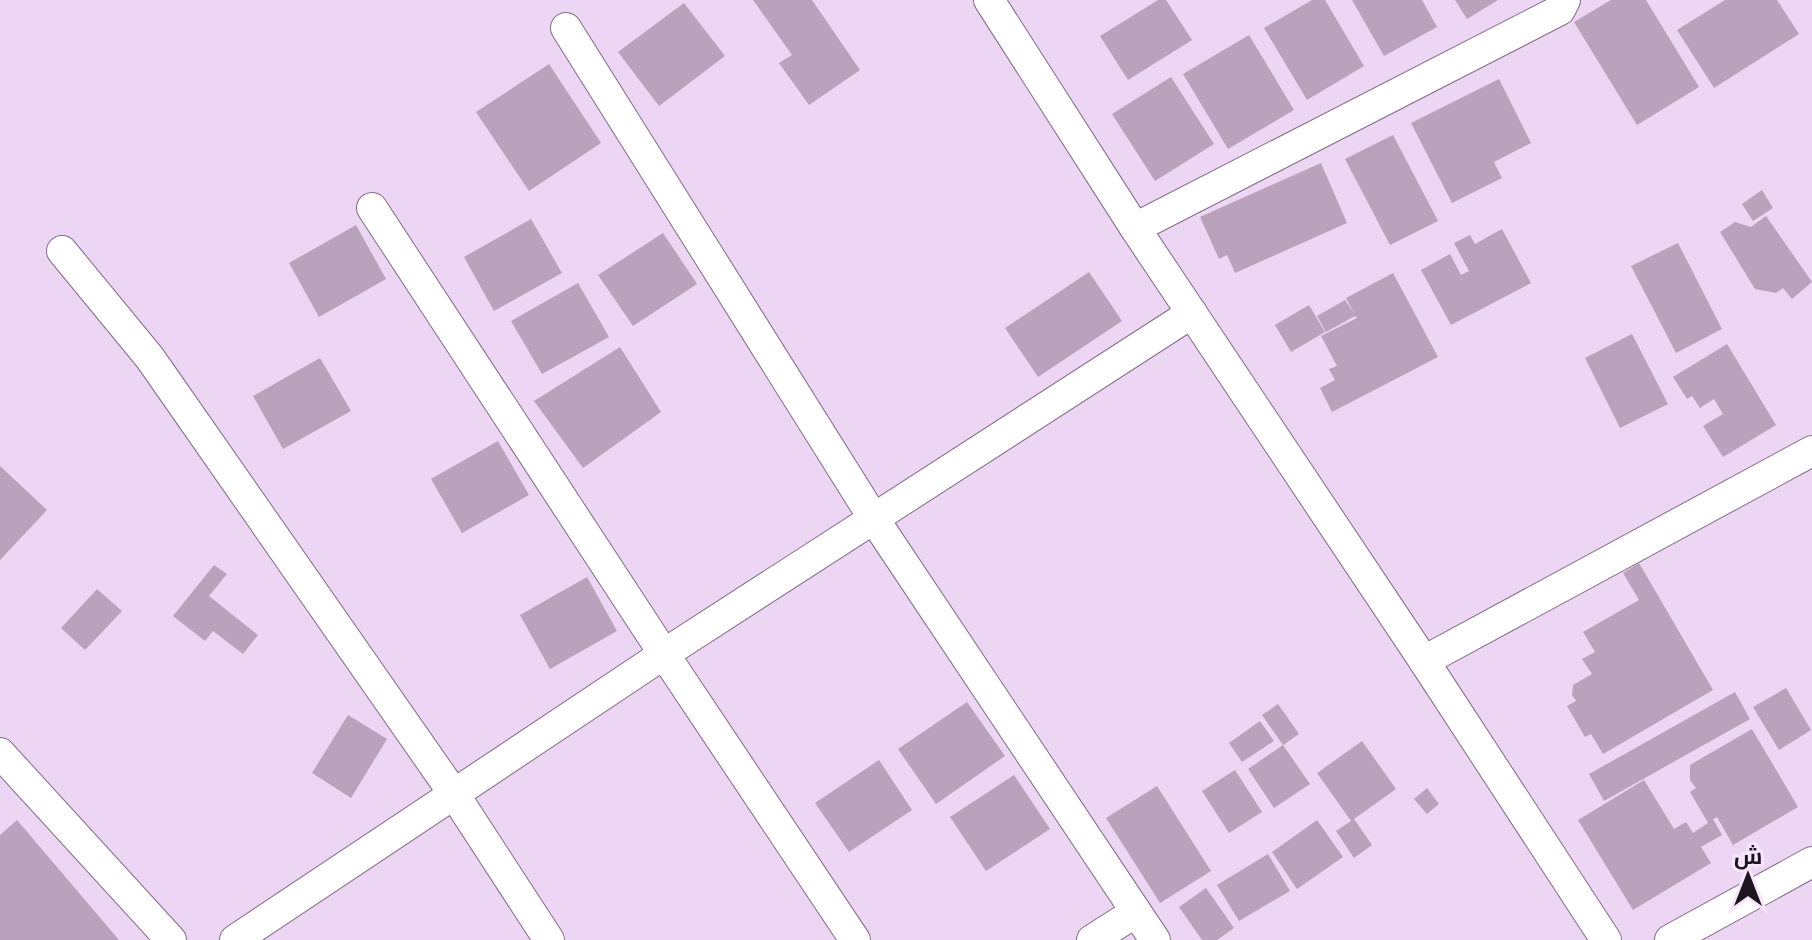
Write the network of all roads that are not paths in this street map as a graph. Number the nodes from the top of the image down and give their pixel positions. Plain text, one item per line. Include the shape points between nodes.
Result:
1 (989, 0) edge
2 (1565, 0) edge
3 (566, 28) dead end
4 (372, 208) dead end
5 (1135, 228) junction
6 (62, 251) dead end
7 (1192, 313) junction
8 (1812, 451) edge
9 (874, 519) junction
10 (664, 654) junction
11 (1424, 661) junction
12 (0, 753) edge
13 (454, 794) junction
14 (1812, 862) edge
15 (1136, 912) junction
16 (171, 940) edge
17 (235, 940) edge
18 (549, 940) edge
19 (855, 940) edge
20 (1092, 940) edge
21 (1155, 940) edge
22 (1606, 940) edge
23 (1670, 940) edge

1 - 5 street
2 - 5 street via 1560,10
3 - 9 street
4 - 10 street
5 - 7 street
6 - 13 street via 150,358
7 - 9 street
7 - 11 street
8 - 11 street
9 - 10 street
9 - 15 street
10 - 13 street
10 - 19 street
11 - 22 street
12 - 16 street
13 - 17 street
13 - 18 street
14 - 23 street
15 - 20 street
15 - 21 street

